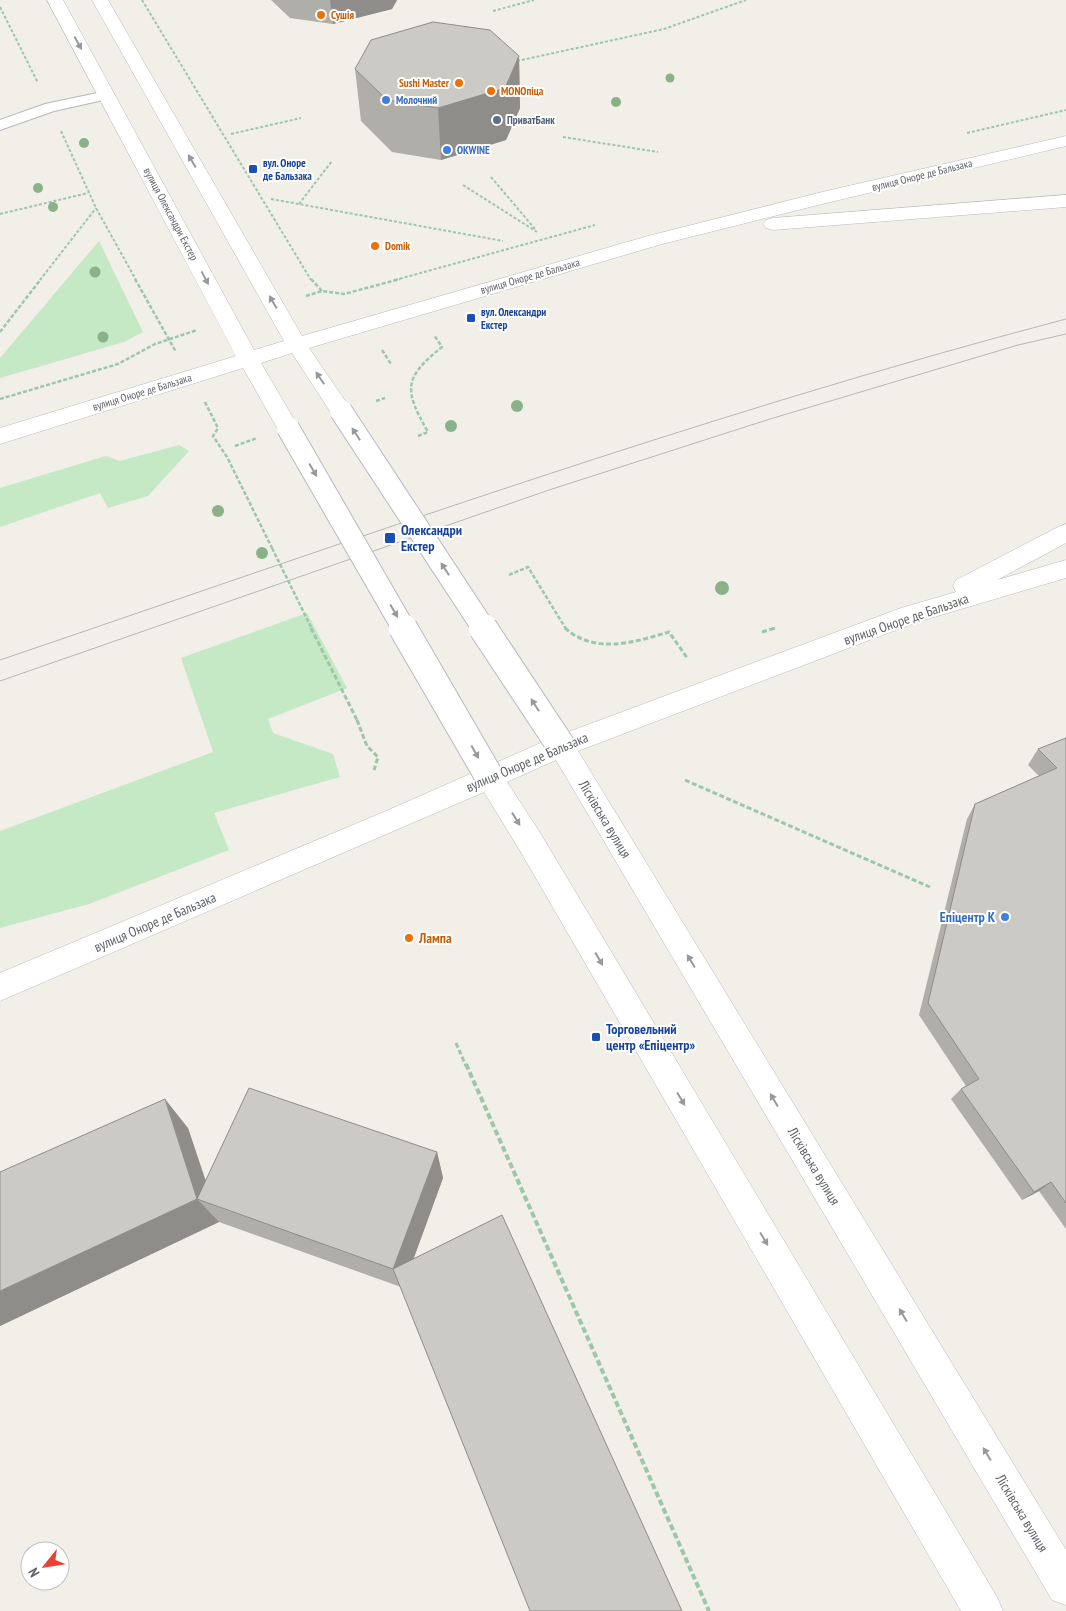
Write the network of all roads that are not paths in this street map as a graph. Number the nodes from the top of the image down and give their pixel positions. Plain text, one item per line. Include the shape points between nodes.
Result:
1 (55, 0) edge
2 (100, 0) edge
3 (107, 95) junction
4 (0, 125) edge
5 (1066, 141) edge
6 (1066, 201) edge
7 (693, 230) junction
8 (297, 345) junction
9 (249, 360) junction
10 (0, 436) edge
11 (1066, 534) edge
12 (1066, 569) edge
13 (910, 615) junction
14 (562, 746) junction
15 (490, 778) junction
16 (0, 987) edge
17 (1066, 1586) edge
18 (983, 1611) edge

1 -> 3 street, вулиця Олександри Екстер
8 -> 2 street
3 - 4 lane via 50,107
3 -> 9 street, вулиця Олександри Екстер
5 - 7 street, вулиця Оноре де Бальзака
6 - 7 street
7 - 8 street, вулиця Оноре де Бальзака
8 - 9 street, вулиця Оноре де Бальзака
14 -> 8 street, Лісківська вулиця, bridge
9 - 10 street, вулиця Оноре де Бальзака
9 -> 15 street, вулиця Олександри Екстер, bridge
11 - 13 street
12 - 13 street, вулиця Оноре де Бальзака
13 - 14 street, вулиця Оноре де Бальзака
14 - 15 street, вулиця Оноре де Бальзака
17 -> 14 street, Лісківська вулиця
15 - 16 street, вулиця Оноре де Бальзака
15 -> 18 street

